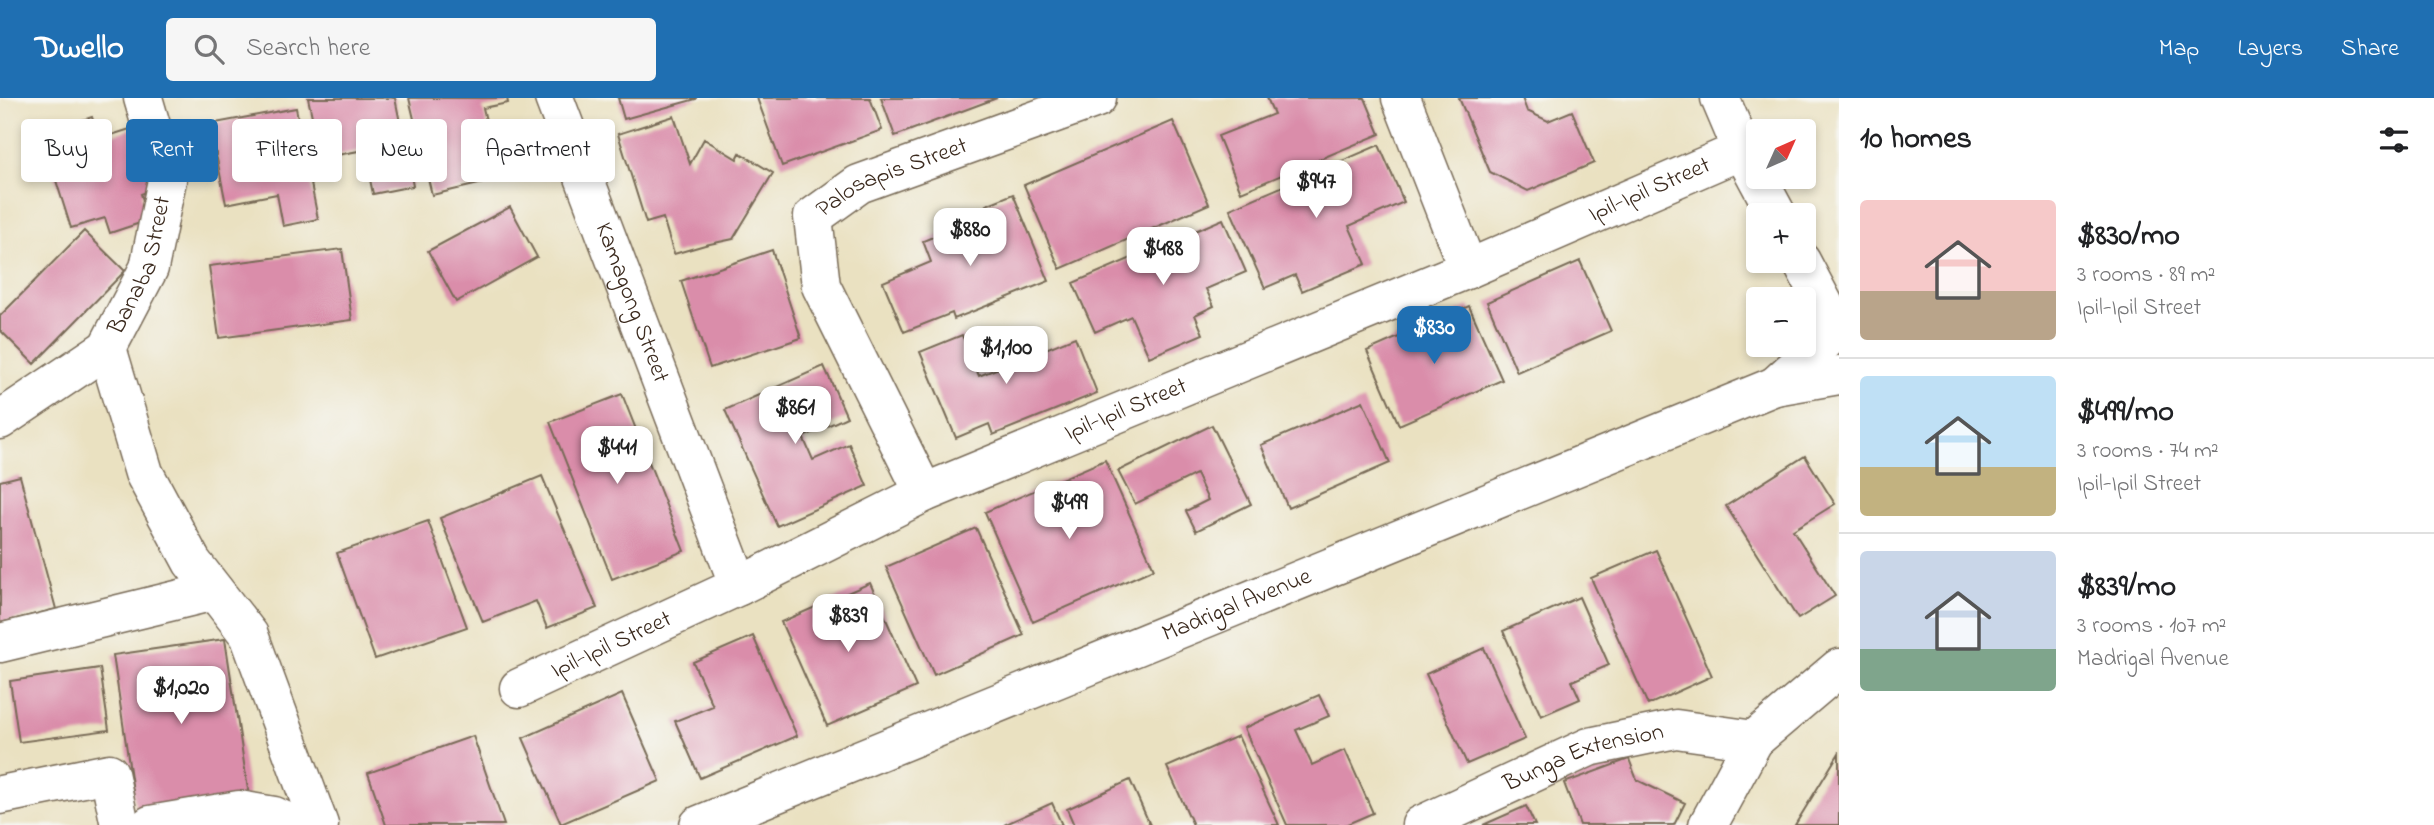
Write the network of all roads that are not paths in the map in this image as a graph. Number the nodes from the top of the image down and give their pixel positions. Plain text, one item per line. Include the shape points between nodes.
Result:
1 (143, 98) edge
2 (554, 98) edge
3 (1097, 98) edge
4 (1401, 98) edge
5 (1720, 98) edge
6 (1742, 149) junction
7 (1771, 203) edge
8 (1468, 269) junction
9 (1807, 273) edge
10 (1838, 330) edge
11 (107, 348) junction
12 (1839, 376) edge
13 (1775, 386) junction
14 (0, 420) edge
15 (924, 493) junction
16 (203, 576) junction
17 (738, 586) junction
18 (0, 643) edge
19 (1839, 668) edge
20 (519, 688) dead end
21 (1754, 740) junction
22 (0, 795) edge
23 (120, 825) edge
24 (150, 825) edge
25 (293, 825) edge
26 (318, 825) edge
27 (699, 825) edge
28 (1421, 825) edge
29 (1708, 825) edge

1 - 11 street, Banaba Street via 167,180 149,268
2 - 17 street, Kamagong Street
3 - 15 street, Palosapis Street via 859,184 813,217 821,286
4 - 8 street
5 - 6 street
6 - 7 street
6 - 8 street, Ipil-Ipil Street
8 - 15 street, Ipil-Ipil Street
9 - 10 street
10 - 13 street, Madrigal Avenue
11 - 14 street, Banaba Street
11 - 16 street via 144,472
12 - 13 street, Madrigal Avenue
13 - 27 street, Madrigal Avenue
15 - 17 street, Ipil-Ipil Street
16 - 18 street
16 - 26 street via 249,635
17 - 20 street, Ipil-Ipil Street
19 - 21 street
21 - 28 street, Bunga Extension via 1676,729 1590,747
21 - 29 street
22 - 23 street via 109,773
24 - 25 street via 239,810 274,816

